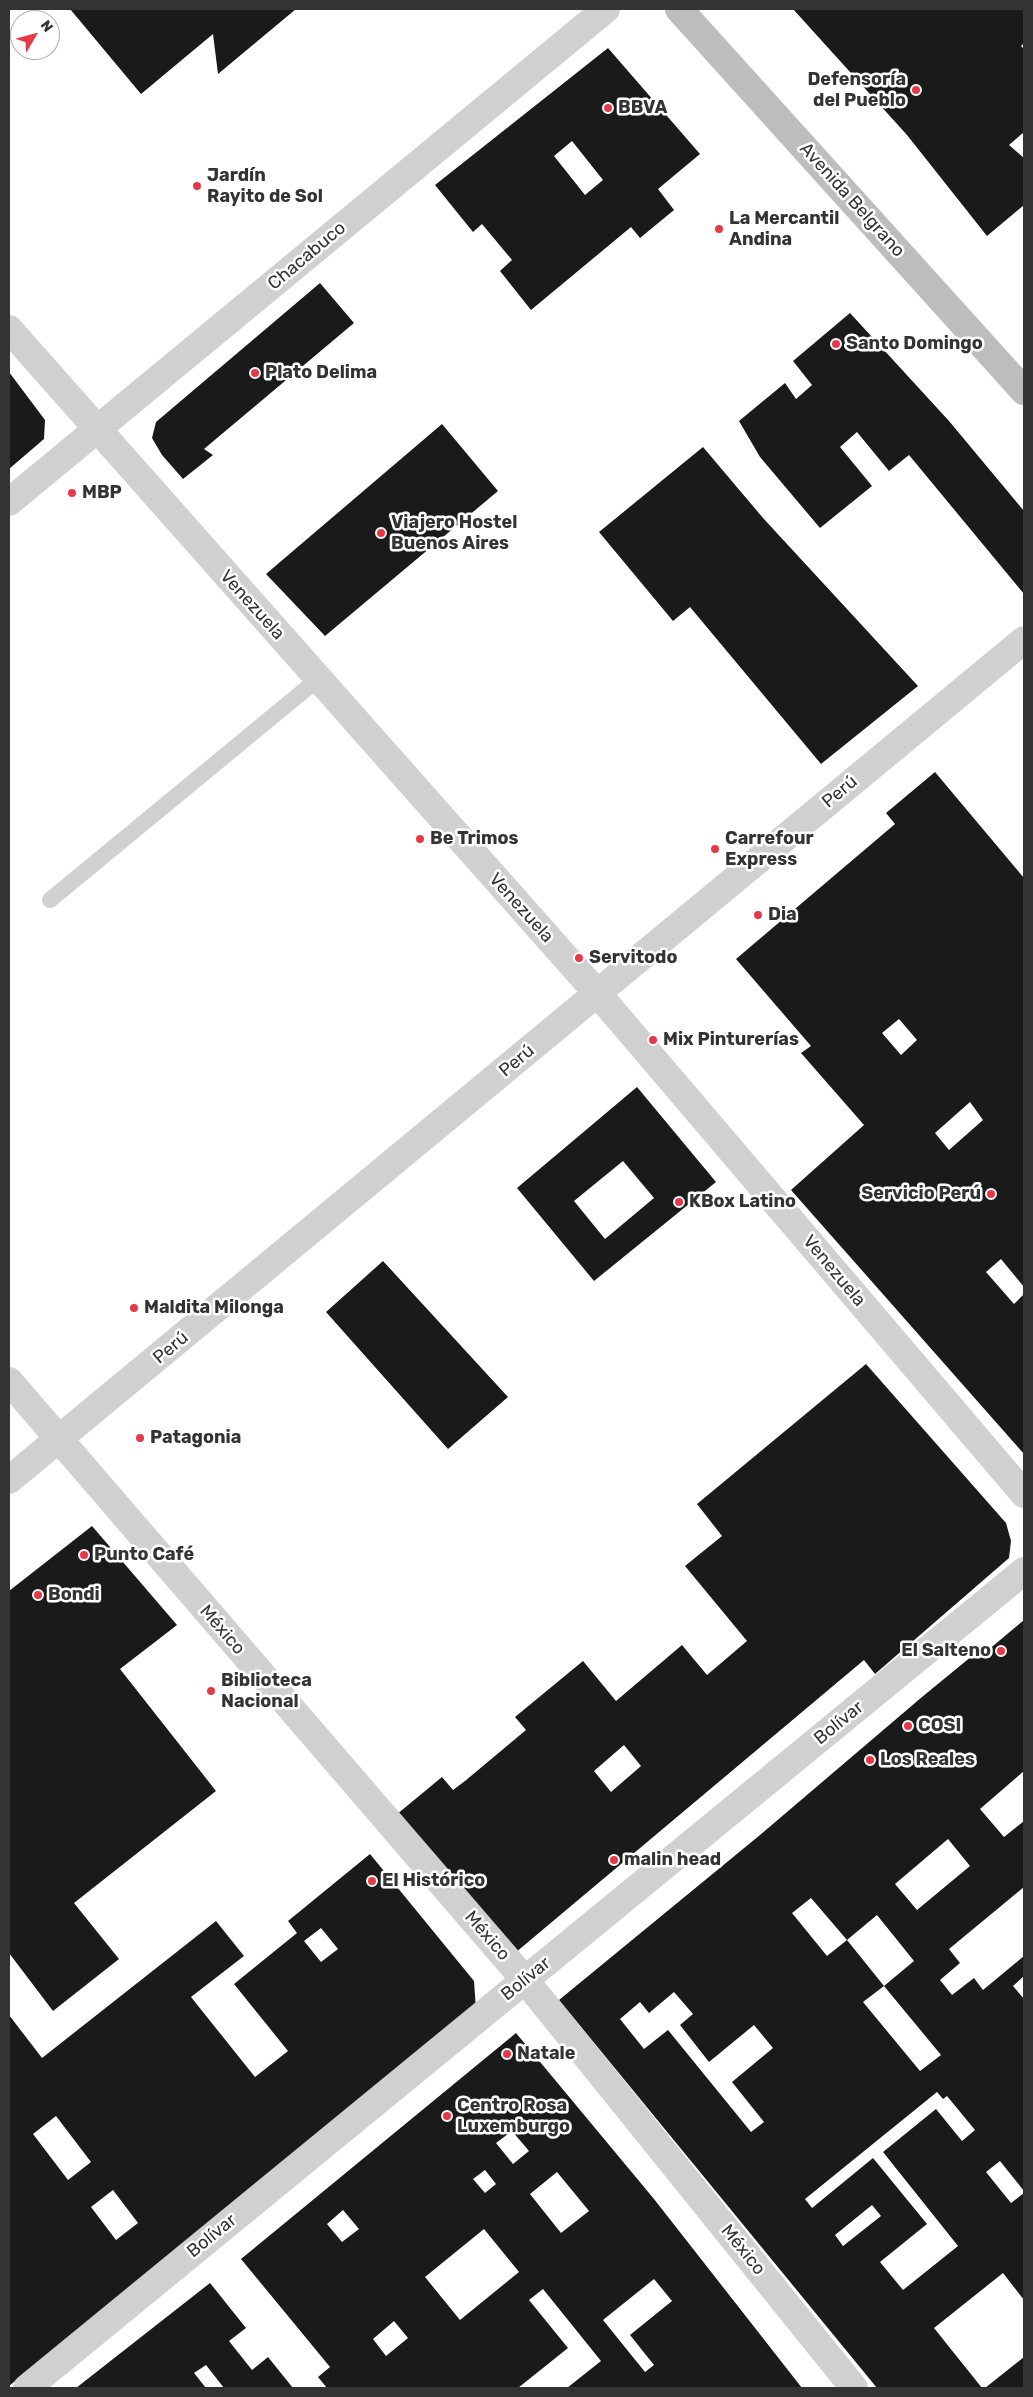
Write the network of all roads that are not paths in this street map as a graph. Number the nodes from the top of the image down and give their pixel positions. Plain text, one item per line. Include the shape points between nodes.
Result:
1 (606, 9) edge
2 (679, 9) edge
3 (9, 329) edge
4 (1024, 391) edge
5 (97, 430) junction
6 (9, 502) edge
7 (1024, 640) edge
8 (318, 679) junction
9 (50, 900) dead end
10 (598, 994) junction
11 (9, 1382) edge
12 (58, 1440) junction
13 (9, 1480) edge
14 (1024, 1494) edge
15 (1024, 1570) edge
16 (525, 1980) junction
17 (27, 2388) edge
18 (854, 2388) edge

1 - 5 street, Chacabuco
2 - 4 main road, Avenida Belgrano
3 - 5 street, Venezuela
5 - 6 street, Chacabuco
5 - 8 street, Venezuela
7 - 10 street, Perú
8 - 9 lane
8 - 10 street, Venezuela
10 - 12 street, Perú
10 - 14 street, Venezuela
11 - 12 street, México
12 - 13 street, Perú
12 - 16 street, México
15 - 16 street, Bolívar
16 - 17 street, Bolívar
16 - 18 street, México

